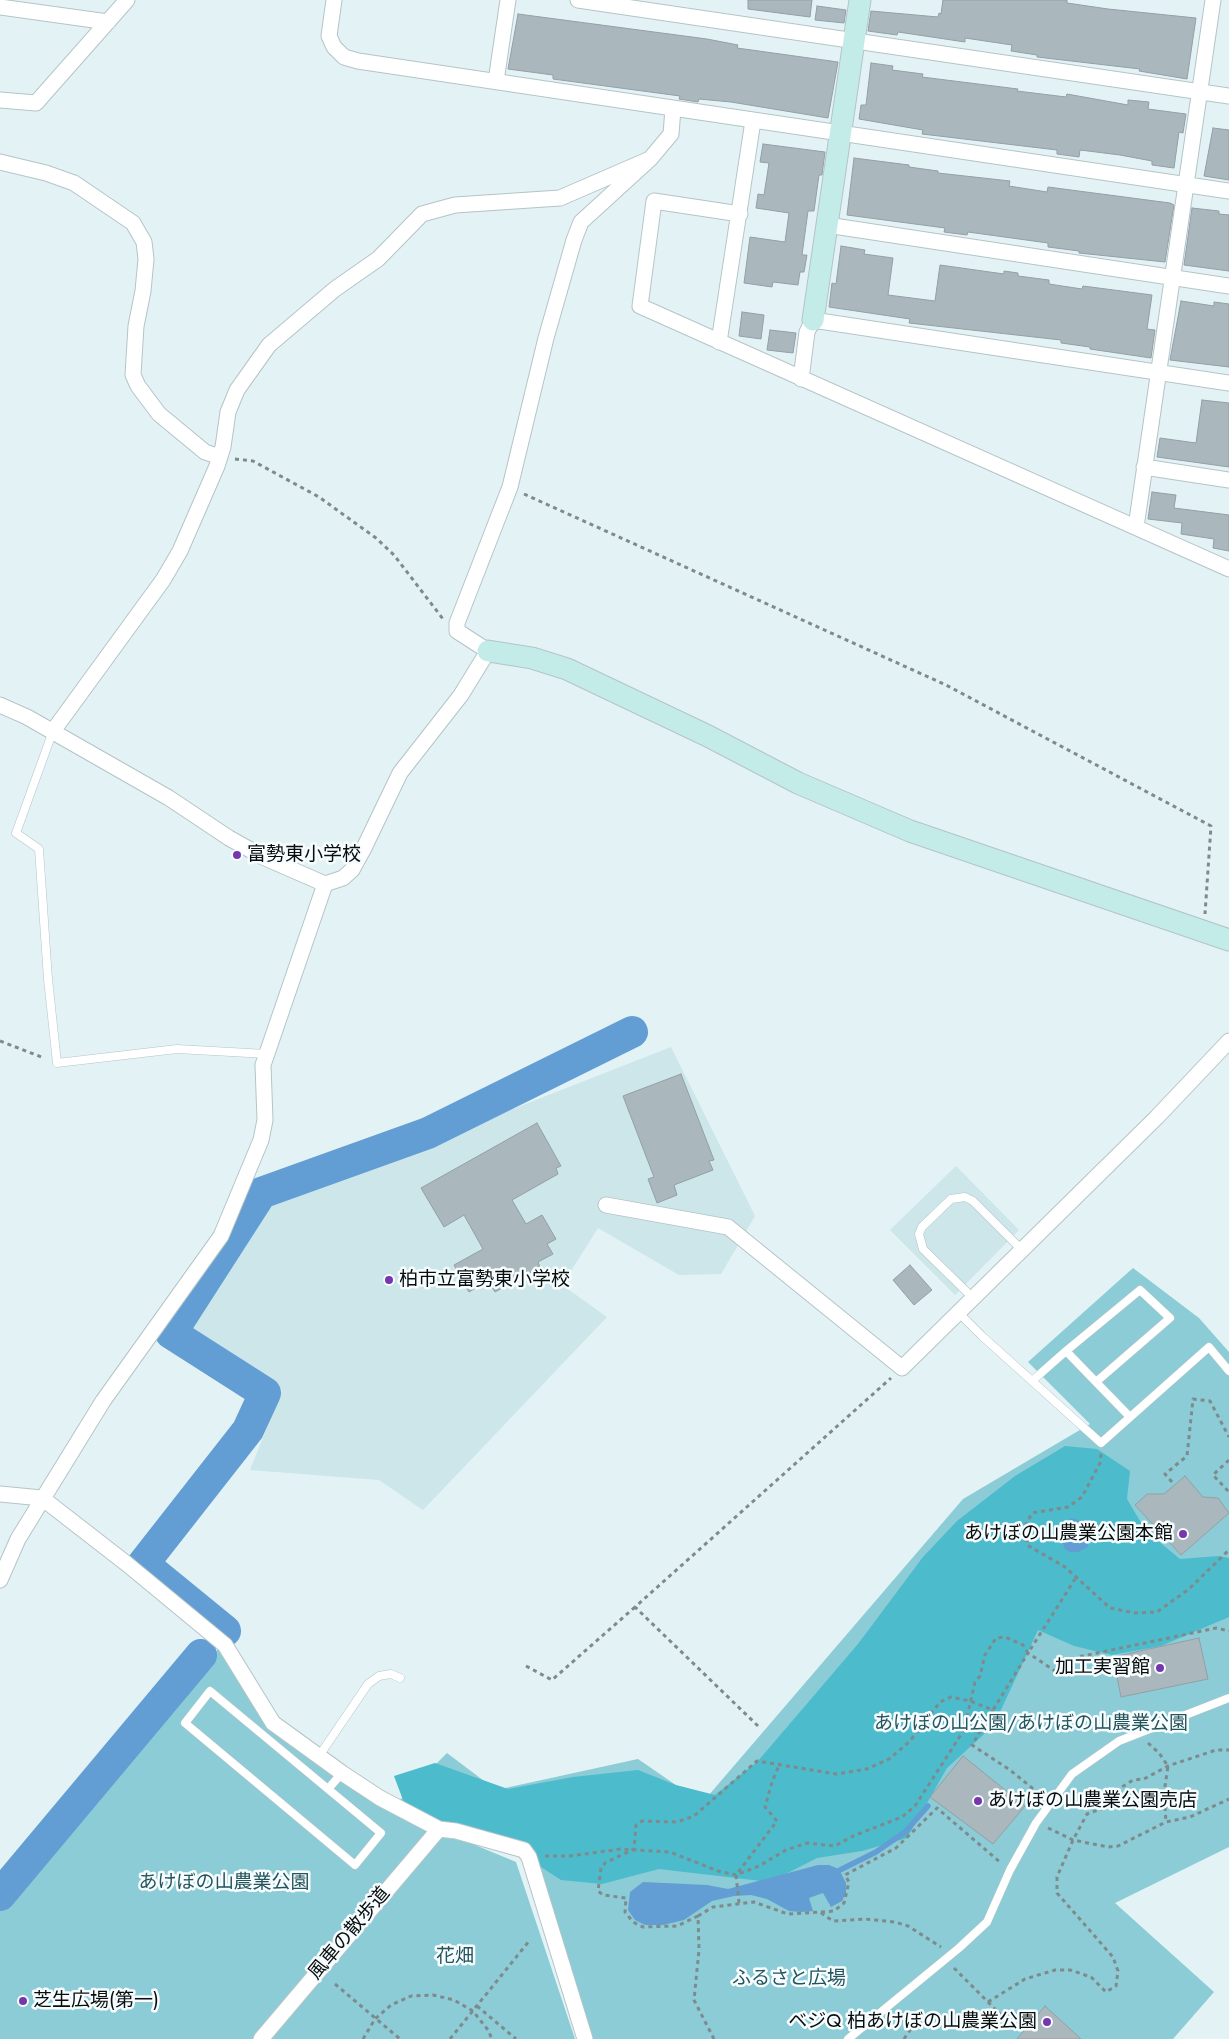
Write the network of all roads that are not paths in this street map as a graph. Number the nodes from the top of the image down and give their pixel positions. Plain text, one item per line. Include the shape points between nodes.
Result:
1 (127, 0) edge
2 (334, 0) edge
3 (508, 0) edge
4 (578, 0) edge
5 (860, 0) edge
6 (1211, 0) edge
7 (0, 7) edge
8 (108, 22) junction
9 (854, 42) junction
10 (496, 81) junction
11 (1200, 92) junction
12 (1229, 96) edge
13 (0, 100) edge
14 (673, 110) junction
15 (754, 121) junction
16 (840, 133) junction
17 (650, 159) junction
18 (0, 162) edge
19 (1186, 185) junction
20 (1229, 191) edge
21 (740, 214) junction
22 (827, 225) junction
23 (1172, 278) junction
24 (1229, 286) edge
25 (813, 320) junction
26 (719, 342) junction
27 (1158, 373) junction
28 (801, 379) junction
29 (1229, 383) edge
30 (220, 457) junction
31 (1144, 467) junction
32 (1229, 480) edge
33 (1136, 528) junction
34 (1229, 569) edge
35 (488, 651) junction
36 (0, 705) edge
37 (53, 732) junction
38 (325, 884) junction
39 (1229, 940) edge
40 (1229, 1041) edge
41 (267, 1054) junction
42 (606, 1205) dead end
43 (1022, 1250) junction
44 (973, 1298) junction
45 (958, 1312) junction
46 (1066, 1351) junction
47 (1229, 1371) edge
48 (1032, 1381) junction
49 (1096, 1382) junction
50 (1130, 1417) junction
51 (0, 1494) edge
52 (42, 1498) junction
53 (0, 1580) edge
54 (400, 1678) dead end
55 (1229, 1698) edge
56 (319, 1756) junction
57 (342, 1773) junction
58 (328, 1789) junction
59 (438, 1829) junction
60 (261, 2039) edge
61 (585, 2039) edge
62 (848, 2039) edge

1 - 8 street
2 - 10 street via 329,36 334,47 344,56 371,63
3 - 10 street
4 - 9 street
5 - 9 street
6 - 11 street
7 - 8 street
8 - 13 street via 36,103
9 - 11 street
9 - 16 street
10 - 14 street
11 - 12 street
11 - 19 street
14 - 15 street
14 - 17 street via 671,134
15 - 16 street
15 - 21 street
16 - 19 street
16 - 22 street
17 - 30 street via 560,198 455,204 422,214 378,259 335,289 268,345 237,390 228,412
17 - 35 street via 581,222 546,338 510,487 458,623 458,631
18 - 30 street via 74,183 133,222 144,242 146,259 136,326 134,375 138,386 159,414 205,452
19 - 20 street
19 - 23 street
21 - 26 street
21 - 26 street via 654,202 640,306
22 - 23 street
22 - 25 street
23 - 24 street
23 - 27 street
25 - 27 street
25 - 28 street via 807,332
26 - 28 street
27 - 29 street
27 - 31 street
28 - 33 street
30 - 37 street via 180,550 163,580
31 - 32 street
31 - 33 street
33 - 34 street
35 - 38 street via 461,695 400,773 352,870 335,882
35 - 39 street via 532,658 567,669 798,783 910,831
36 - 37 street
37 - 38 street via 169,798 263,857
37 - 41 lane via 16,832 39,849 57,1063 177,1049
38 - 41 street
40 - 43 street
41 - 52 street via 264,1065 265,1120 261,1140 222,1236 103,1401
42 - 45 street via 728,1227 902,1368
43 - 44 street
43 - 44 lane via 965,1197 951,1199 922,1226 919,1234 923,1249
44 - 45 street
45 - 48 lane
46 - 48 lane
46 - 49 lane
46 - 49 lane via 1140,1290 1170,1318
47 - 50 lane via 1209,1347
48 - 50 lane via 1101,1443
49 - 50 lane
51 - 52 street
52 - 53 street via 18,1539
52 - 56 street via 225,1645 273,1723
54 - 56 lane via 391,1674 379,1676 368,1684
55 - 62 lane via 1119,1741 1072,1774 1036,1823 987,1922
56 - 57 street
57 - 58 lane
57 - 59 street
58 - 58 lane via 382,1833 355,1865 184,1723 210,1691
59 - 60 street, 風車の散歩道
59 - 61 street via 524,1850 529,1857

